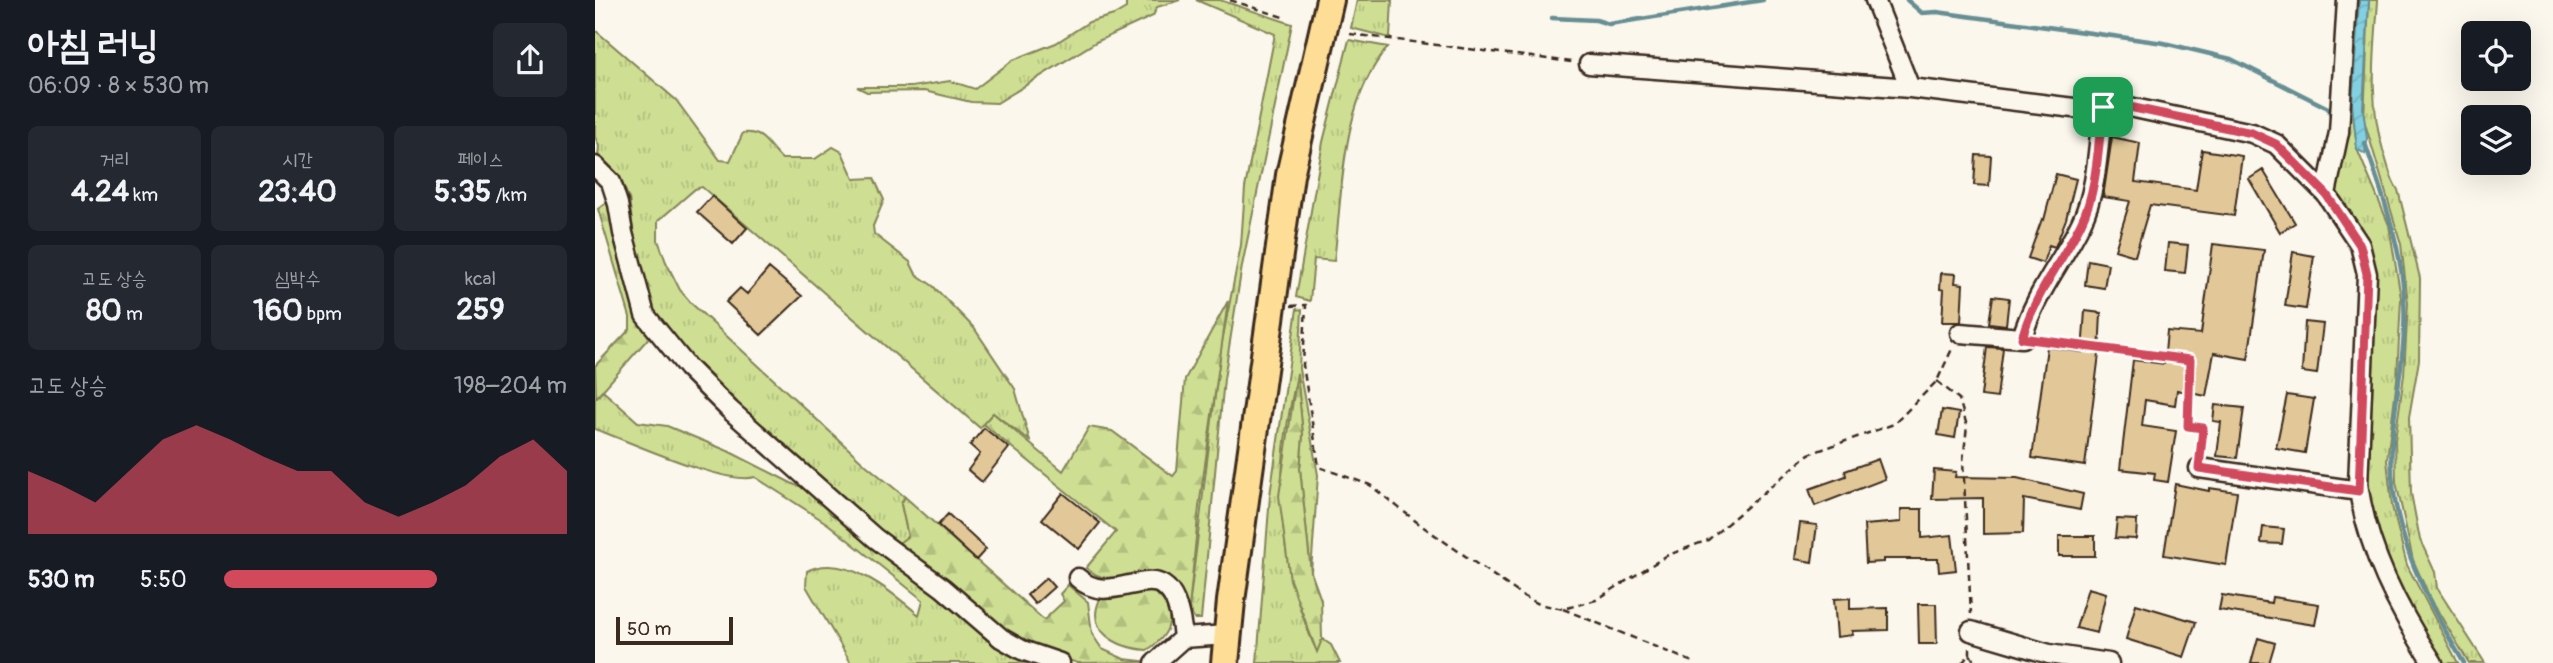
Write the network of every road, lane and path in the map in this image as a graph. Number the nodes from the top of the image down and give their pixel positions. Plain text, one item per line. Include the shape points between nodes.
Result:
1 (1230, 0) edge
2 (1330, 0) edge
3 (1875, 0) edge
4 (2347, 0) edge
5 (1286, 18) dead end
6 (1350, 34) dead end
7 (1589, 64) joint
8 (1910, 88) junction
9 (2103, 107) junction
10 (595, 166) edge
11 (2326, 194) junction
12 (1271, 308) junction
13 (1960, 333) joint
14 (2022, 338) junction
15 (1937, 381) junction
16 (2199, 468) joint
17 (2359, 491) junction
18 (1077, 578) dead end
19 (1563, 608) junction
20 (1971, 631) joint
21 (1227, 635) junction
22 (1183, 638) junction
23 (1970, 654) dead end
24 (1060, 663) edge
25 (1155, 663) edge
26 (1225, 663) edge
27 (1695, 663) edge
28 (1975, 663) edge
29 (2109, 663) edge
30 (2433, 663) edge

1 - 5 path
2 - 12 highway via 1290,175
3 - 8 street
4 - 11 street via 2339,132
6 - 7 path
7 - 8 street
8 - 9 street via 2083,109
9 - 11 street via 2120,105 2252,133 2276,144
9 - 14 street via 2082,221 2037,299
10 - 24 street via 611,182 645,315 688,368 875,538 1000,638
11 - 17 street via 2360,245 2367,274
12 - 19 path via 1306,304 1303,365 1319,467 1370,485 1523,596
12 - 21 highway
13 - 14 street
13 - 15 path
14 - 16 path via 2190,360 2188,426 2203,428
15 - 19 path via 1894,424 1809,454 1708,540 1667,556 1596,600
15 - 20 path via 1959,399 1966,418 1963,461
16 - 17 street
17 - 30 street via 2375,556
18 - 22 street via 1104,591 1151,580 1163,587 1178,608
19 - 27 path
20 - 29 street via 2049,654
21 - 22 street
21 - 26 highway
22 - 25 street
23 - 28 path

